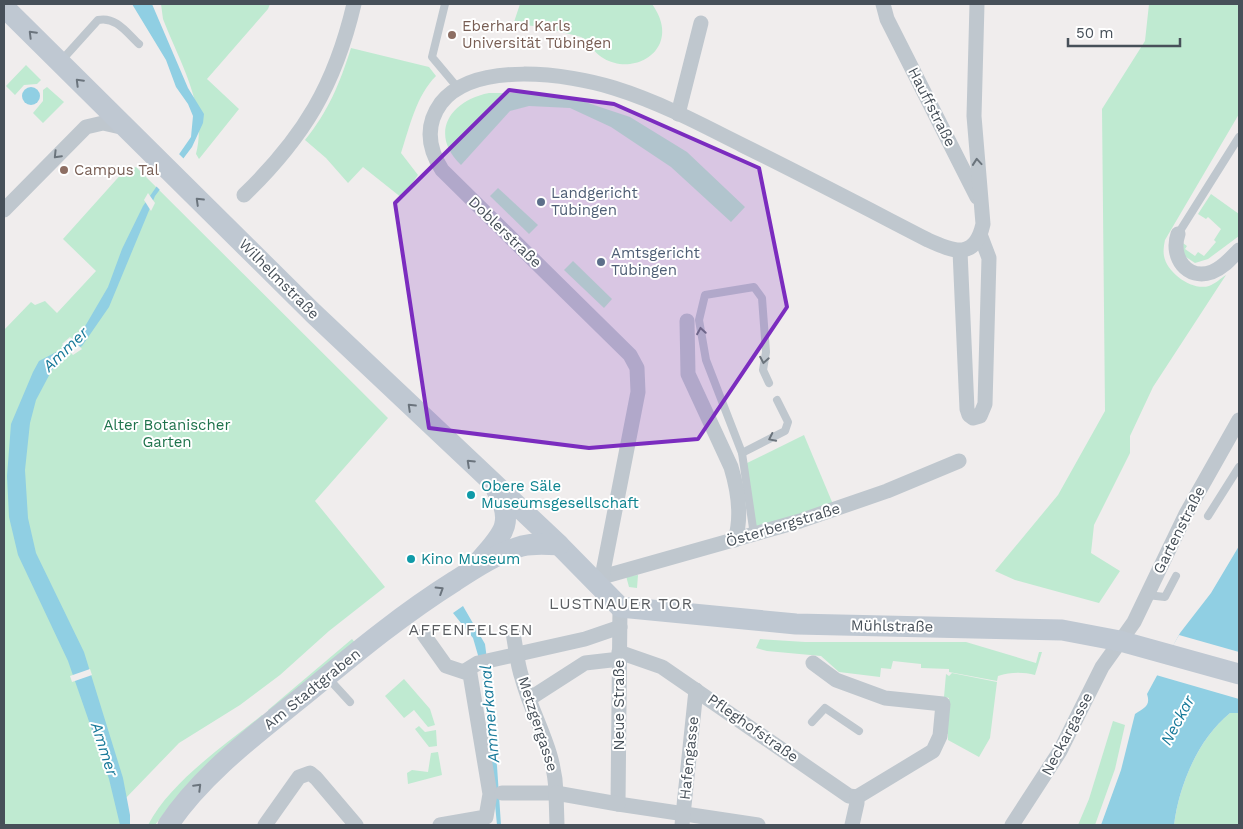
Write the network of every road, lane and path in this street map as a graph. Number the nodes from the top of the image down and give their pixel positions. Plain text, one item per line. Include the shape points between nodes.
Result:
1 (354, 4) edge
2 (446, 4) edge
3 (883, 4) edge
4 (977, 4) edge
5 (4, 7) edge
6 (701, 23) dead end
7 (139, 44) dead end
8 (59, 62) junction
9 (458, 88) junction
10 (678, 114) junction
11 (125, 128) junction
12 (1239, 137) edge
13 (244, 195) dead end
14 (4, 210) edge
15 (984, 210) junction
16 (1178, 234) joint
17 (971, 245) junction
18 (1239, 250) edge
19 (687, 320) dead end
20 (769, 383) dead end
21 (777, 400) dead end
22 (1239, 420) edge
23 (742, 453) junction
24 (959, 461) dead end
25 (1239, 467) edge
26 (493, 485) junction
27 (1208, 516) dead end
28 (754, 535) junction
29 (735, 540) junction
30 (559, 545) junction
31 (472, 570) junction
32 (1176, 576) dead end
33 (599, 581) junction
34 (1148, 595) junction
35 (620, 617) junction
36 (513, 632) dead end
37 (424, 635) dead end
38 (1120, 641) junction
39 (517, 655) junction
40 (620, 655) junction
41 (813, 663) dead end
42 (465, 671) junction
43 (1239, 674) edge
44 (327, 677) junction
45 (696, 690) junction
46 (529, 699) junction
47 (350, 702) dead end
48 (812, 722) dead end
49 (859, 731) dead end
50 (502, 793) dead end
51 (556, 793) junction
52 (857, 797) junction
53 (618, 804) junction
54 (682, 819) edge
55 (168, 825) edge
56 (266, 825) edge
57 (356, 825) edge
58 (440, 825) edge
59 (557, 825) edge
60 (758, 825) edge
61 (852, 825) edge
62 (1012, 825) edge

1 - 13 street via 336,64 311,115 286,150
2 - 9 lane via 432,57
3 - 15 street, Hauffstraße via 886,19
15 -> 4 street via 974,116
8 -> 5 main road, Wilhelmstraße
6 - 10 street
7 - 8 lane via 113,20 106,18 98,20
11 -> 8 main road, Wilhelmstraße
9 - 10 street, Doblerstraße via 496,77 562,76 616,88
9 - 33 street, Doblerstraße via 441,104 430,129 431,148 442,170 624,349 637,368 636,402
10 - 17 street, Doblerstraße via 928,240 946,248
11 -> 14 street via 103,123 86,127
26 -> 11 main road, Wilhelmstraße
12 - 16 lane
15 - 17 street
16 - 18 street via 1174,249 1176,258 1189,271 1213,272
17 - 17 street via 967,409 973,418 982,412 985,399 989,258
19 - 29 street via 688,374 736,480 739,515
23 -> 20 lane via 706,360 699,320 705,295 754,287 762,298 766,352 763,370
21 -> 23 lane via 788,422 785,431
22 - 34 street, Gartenstraße via 1186,514
23 - 28 lane
24 - 28 street, Österbergstraße via 887,491
25 - 27 lane
26 - 30 main road, Wilhelmstraße
26 - 31 main road, Am Stadtgraben via 506,510 506,525
28 - 29 street, Österbergstraße
29 - 33 street, Österbergstraße via 674,555
30 - 31 main road, Am Stadtgraben via 540,543 522,546
30 - 33 main road, Wilhelmstraße
44 -> 31 main road, Am Stadtgraben via 408,611
32 - 34 lane via 1165,597
33 - 35 main road, Wilhelmstraße
34 - 38 street, Gartenstraße
35 - 38 main road, Mühlstraße via 1046,628
35 - 39 street via 585,639
35 - 40 street, Neue Straße
36 - 39 street, Metzgergasse
37 - 42 street via 446,666
38 - 43 main road, Mühlstraße
38 - 62 street, Neckargasse via 1098,675 1060,751
39 - 42 street via 485,662
39 - 46 street, Metzgergasse
40 - 45 street, Pfleghofstraße via 662,667
40 - 46 street via 585,663
40 - 53 street, Neue Straße
41 - 52 street via 840,681 886,698 913,705 943,704 936,747 927,756
42 - 58 street via 472,681 490,794 486,817
44 - 47 lane
55 -> 44 main road, Am Stadtgraben via 199,785
45 - 52 street, Pfleghofstraße via 792,750 850,796
45 - 54 street, Hafengasse
46 - 51 street, Metzgergasse via 551,752
48 - 49 lane via 825,708
50 - 51 street, Metzgergasse
51 - 53 street
51 - 59 street, Metzgergasse
52 - 61 street
53 - 54 street
54 - 60 street
56 - 57 street via 299,777 310,773

